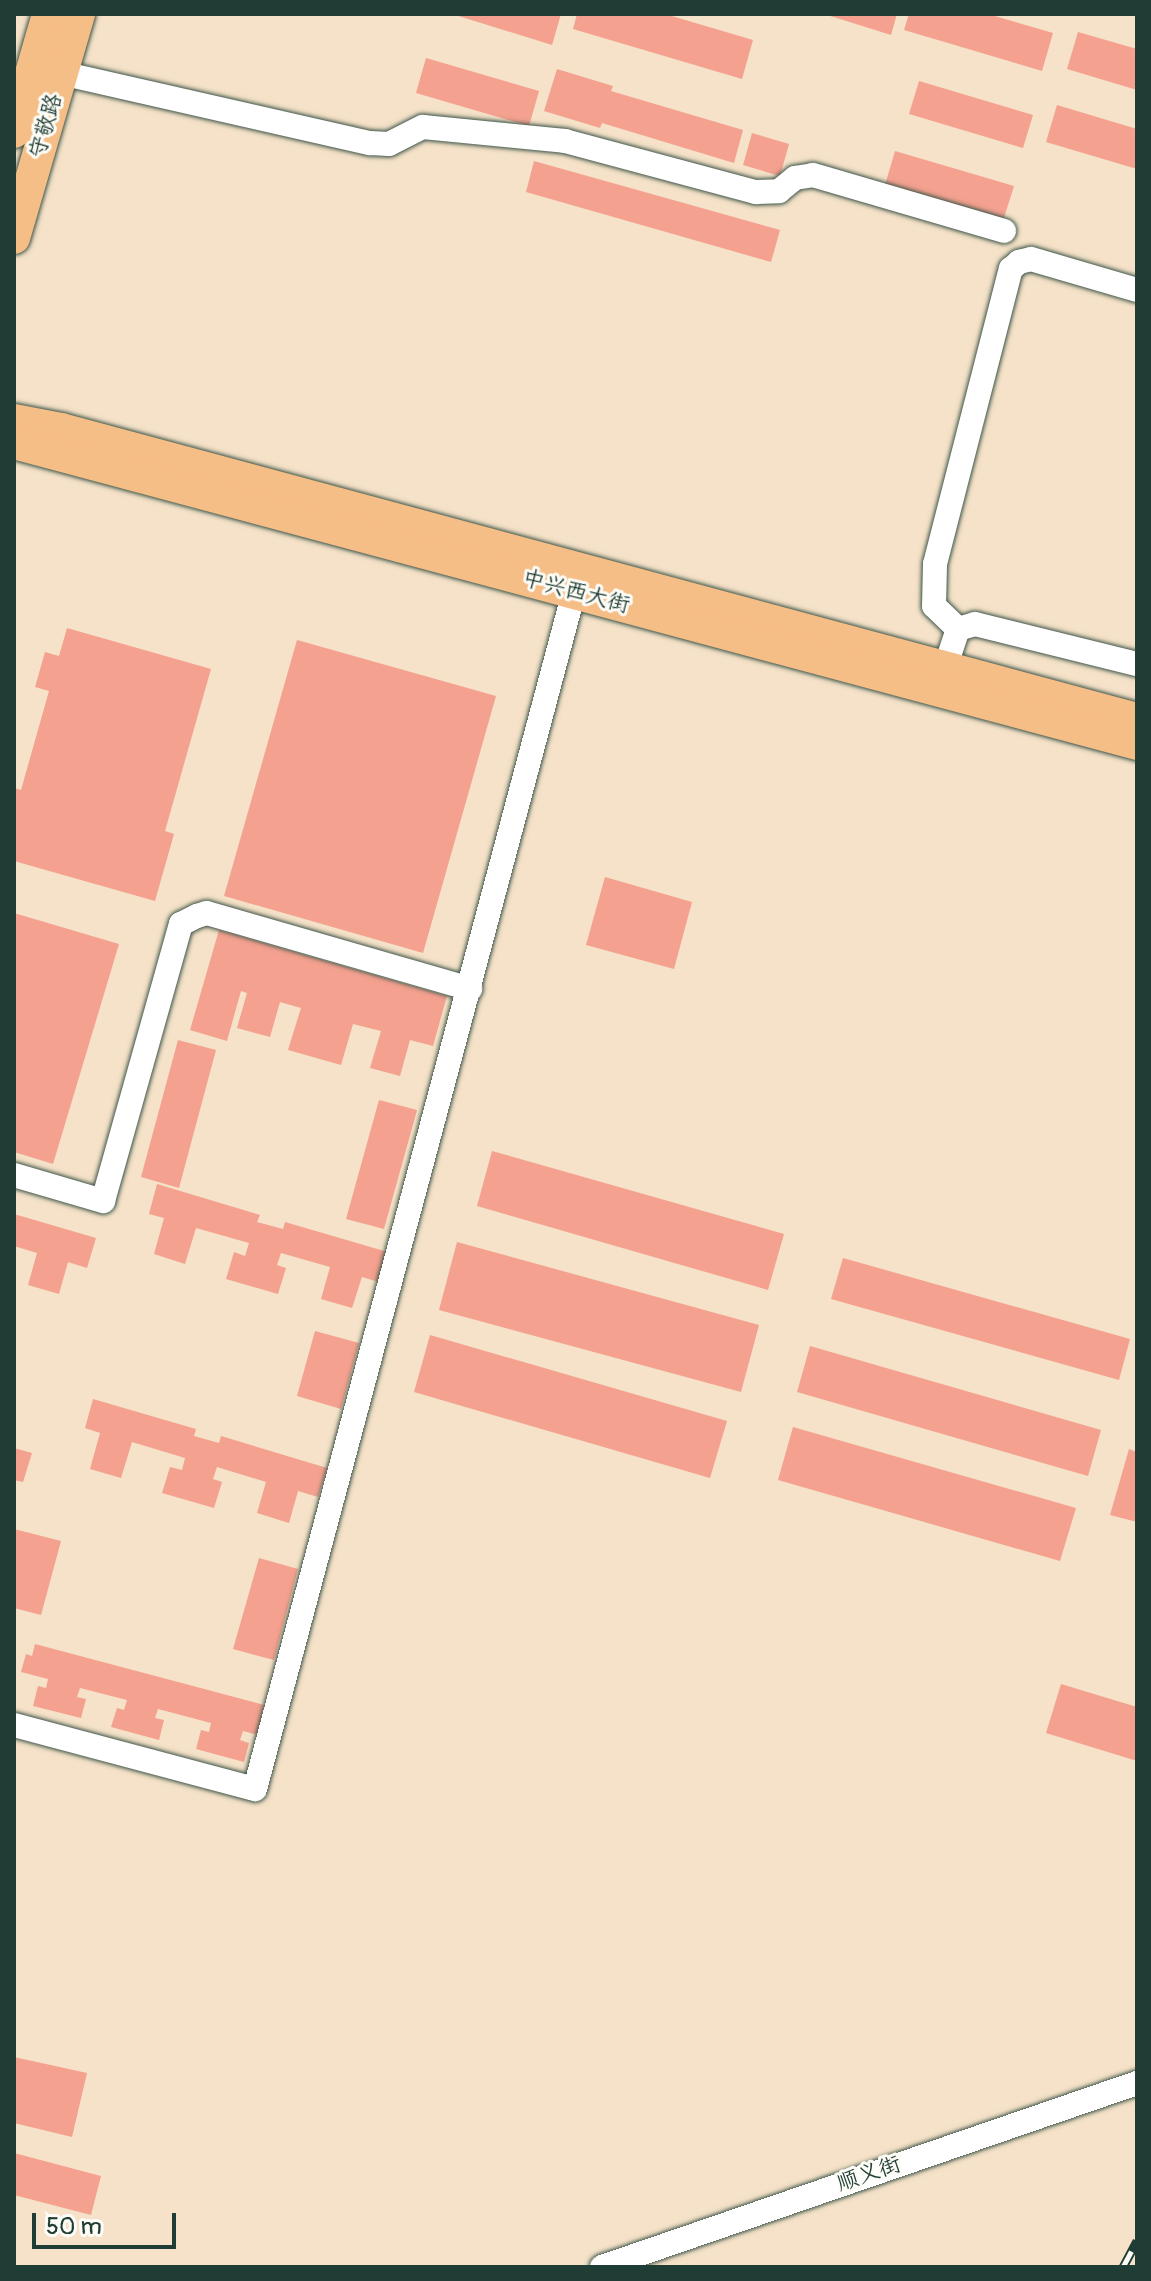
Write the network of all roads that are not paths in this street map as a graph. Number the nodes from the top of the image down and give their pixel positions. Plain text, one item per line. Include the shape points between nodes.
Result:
1 (48, 14) edge
2 (79, 14) edge
3 (61, 73) junction
4 (14, 132) edge
5 (1004, 231) dead end
6 (14, 238) edge
7 (1137, 290) edge
8 (14, 420) edge
9 (14, 443) edge
10 (574, 592) junction
11 (958, 629) junction
12 (1137, 664) edge
13 (945, 668) junction
14 (1137, 719) edge
15 (1137, 744) edge
16 (470, 989) junction
17 (14, 1175) edge
18 (14, 1725) edge
19 (1137, 2083) edge
20 (602, 2267) edge

1 - 4 main road, 守敬路
2 - 3 main road, 守敬路
3 - 5 street via 370,143 389,144 423,127 565,141 756,192 779,191 795,178 813,175
3 - 6 main road, 守敬路
7 - 11 street via 1031,259 1011,269 935,564 934,606
8 - 13 main road, 中兴西大街
9 - 10 main road, 中兴西大街
10 - 15 main road, 中兴西大街
10 - 16 street
11 - 12 street via 965,624 988,625
11 - 13 street
13 - 14 main road, 中兴西大街
16 - 17 street via 207,913 197,916 181,924 103,1201
16 - 18 street via 255,1789
19 - 20 street, 顺义街

